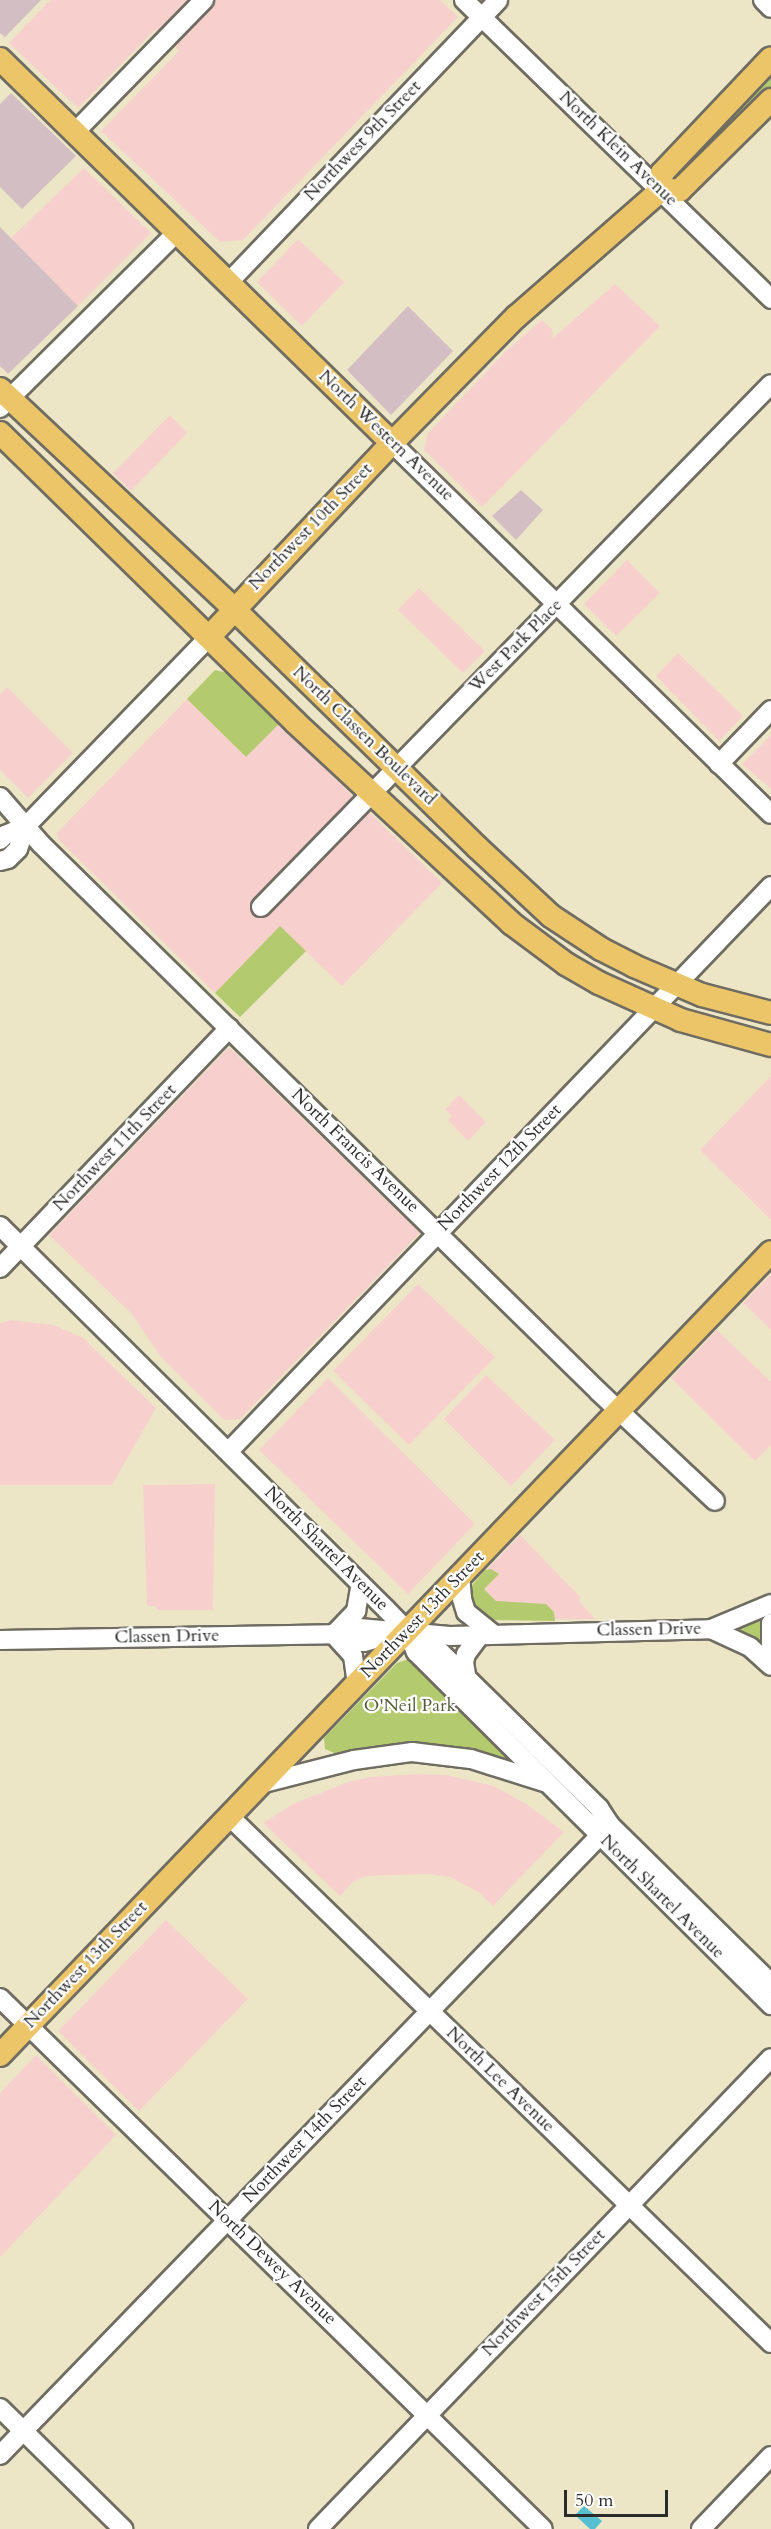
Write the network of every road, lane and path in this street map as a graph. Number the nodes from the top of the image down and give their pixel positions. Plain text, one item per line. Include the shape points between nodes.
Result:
1 (204, 0) edge
2 (464, 0) edge
3 (498, 0) edge
4 (763, 0) edge
5 (771, 8) edge
6 (482, 17) junction
7 (771, 58) edge
8 (2, 64) edge
9 (771, 100) edge
10 (75, 132) junction
11 (660, 191) junction
12 (177, 232) junction
13 (228, 283) junction
14 (771, 299) edge
15 (771, 384) edge
16 (3, 399) edge
17 (0, 434) edge
18 (392, 443) junction
19 (557, 604) junction
20 (234, 609) junction
21 (209, 637) junction
22 (771, 710) edge
23 (719, 764) junction
24 (396, 768) junction
25 (371, 792) junction
26 (0, 796) edge
27 (771, 814) edge
28 (26, 826) junction
29 (0, 840) edge
30 (0, 861) edge
31 (771, 886) edge
32 (261, 907) dead end
33 (676, 984) junction
34 (653, 1008) junction
35 (771, 1013) edge
36 (229, 1028) junction
37 (771, 1045) edge
38 (0, 1226) edge
39 (438, 1232) junction
40 (21, 1246) junction
41 (771, 1252) edge
42 (0, 1268) edge
43 (618, 1410) junction
44 (229, 1451) junction
45 (716, 1501) dead end
46 (460, 1575) junction
47 (361, 1584) junction
48 (771, 1604) edge
49 (771, 1623) edge
50 (711, 1629) junction
51 (414, 1632) junction
52 (333, 1634) junction
53 (487, 1634) junction
54 (0, 1640) edge
55 (771, 1660) edge
56 (771, 1666) edge
57 (467, 1681) junction
58 (357, 1684) junction
59 (547, 1783) junction
60 (260, 1784) junction
61 (573, 1784) junction
62 (229, 1816) junction
63 (604, 1830) junction
64 (771, 1983) edge
65 (0, 1998) edge
66 (771, 2005) edge
67 (429, 2011) junction
68 (28, 2025) junction
69 (0, 2055) edge
70 (771, 2058) edge
71 (629, 2206) junction
72 (227, 2220) junction
73 (771, 2343) edge
74 (0, 2408) edge
75 (427, 2415) junction
76 (23, 2431) junction
77 (0, 2455) edge
78 (771, 2456) edge
79 (123, 2529) edge
80 (318, 2529) edge
81 (543, 2529) edge
82 (701, 2529) edge

1 - 10 street
2 - 6 street, North Klein Avenue
3 - 6 street, Northwest 9th Street
4 - 5 street
6 - 11 street, North Klein Avenue
6 - 13 street, Northwest 9th Street
7 - 11 main road, Northwest 10th Street via 662,173
8 - 10 main road, North Western Avenue
9 - 11 main road, Northwest 10th Street via 680,190
10 - 12 main road, North Western Avenue
11 - 14 street, North Klein Avenue
11 - 18 main road, Northwest 10th Street via 516,317
12 - 13 main road, North Western Avenue
12 - 16 street
13 - 18 main road, North Western Avenue
15 - 19 street, West Park Place
16 - 20 main road, North Classen Boulevard
17 - 21 main road, North Classen Boulevard
18 - 19 street, North Western Avenue
18 - 20 main road, Northwest 10th Street
19 - 23 street, North Western Avenue
19 - 24 street, West Park Place
20 - 21 main road, Northwest 10th Street
20 - 24 main road, North Classen Boulevard
21 - 25 main road, North Classen Boulevard
21 - 28 street, Northwest 10th Street
22 - 23 street
23 - 27 street, North Western Avenue
24 - 25 street, West Park Place
24 - 33 main road, North Classen Boulevard via 551,916 601,949
25 - 32 street, West Park Place
25 - 34 main road, North Classen Boulevard via 535,941 599,983
26 - 28 street, North Francis Avenue
28 - 29 street, Northwest 10th Street
28 - 30 street, Northwest 10th Street via 18,849
28 - 36 street, North Francis Avenue
31 - 33 street, Northwest 12th Street
33 - 34 street, Northwest 12th Street
33 - 35 main road, North Classen Boulevard
34 - 37 main road, North Classen Boulevard via 711,1030
34 - 39 street, Northwest 12th Street
36 - 39 street, North Francis Avenue
36 - 40 street, Northwest 11th Street
38 - 40 street, North Shartel Avenue
39 - 43 street, North Francis Avenue
39 - 44 street, Northwest 12th Street
40 - 42 street, Northwest 11th Street
40 - 44 street, North Shartel Avenue
41 - 43 main road, Northwest 13th Street
43 - 45 street, North Francis Avenue
43 - 46 main road, Northwest 13th Street
44 - 47 street, North Shartel Avenue
46 - 51 main road, Northwest 13th Street
46 - 53 street via 466,1612
47 - 51 street, North Shartel Avenue
47 - 52 street via 356,1611
48 - 50 street, Classen Drive
49 - 55 street
50 - 53 street, Classen Drive
50 - 56 street, Classen Drive via 750,1647
51 - 52 street, Classen Drive via 364,1642 349,1642
51 - 53 street, Classen Drive via 450,1636
51 - 57 street, North Shartel Avenue
51 - 58 main road, Northwest 13th Street
51 - 59 street, North Shartel Avenue via 416,1652
52 - 54 street, Classen Drive
52 - 58 street via 352,1656
53 - 57 street via 466,1654
57 - 61 street, North Shartel Avenue
58 - 60 main road, Northwest 13th Street
59 - 60 street via 471,1759 412,1752 354,1760
59 - 61 street
59 - 63 street, North Shartel Avenue
60 - 62 main road, Northwest 13th Street
61 - 63 street, North Shartel Avenue via 598,1808
62 - 67 street, North Lee Avenue
62 - 68 main road, Northwest 13th Street
63 - 64 street, North Shartel Avenue
63 - 66 street, North Shartel Avenue
63 - 67 street, Northwest 14th Street
65 - 68 street, North Dewey Avenue
67 - 71 street, North Lee Avenue
67 - 72 street, Northwest 14th Street
68 - 69 main road, Northwest 13th Street
68 - 72 street, North Dewey Avenue
70 - 71 street, Northwest 15th Street
71 - 73 street, North Lee Avenue
71 - 75 street, Northwest 15th Street
72 - 75 street, North Dewey Avenue
72 - 76 street, Northwest 14th Street
74 - 76 street
75 - 80 street, Northwest 15th Street
75 - 81 street, North Dewey Avenue
76 - 77 street, Northwest 14th Street
76 - 79 street
78 - 82 street

